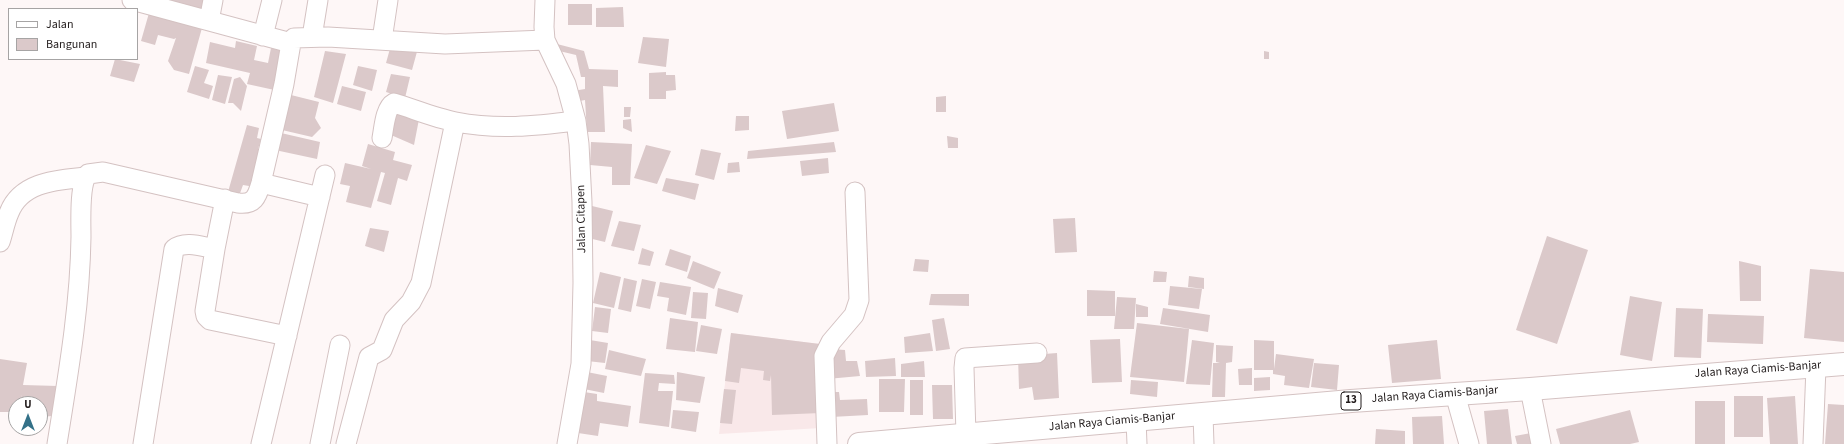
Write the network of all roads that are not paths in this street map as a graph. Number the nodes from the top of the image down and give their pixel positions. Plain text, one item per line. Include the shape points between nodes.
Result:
1 (132, 0) edge
2 (213, 0) edge
3 (272, 0) edge
4 (318, 0) edge
5 (388, 0) edge
6 (545, 0) edge
7 (208, 21) junction
8 (264, 36) junction
9 (312, 37) junction
10 (382, 40) junction
11 (545, 40) junction
12 (291, 43) junction
13 (576, 121) junction
14 (455, 122) junction
15 (382, 138) dead end
16 (325, 175) dead end
17 (86, 177) junction
18 (261, 183) junction
19 (856, 192) dead end
20 (320, 197) junction
21 (225, 198) junction
22 (0, 242) edge
23 (215, 249) junction
24 (287, 336) junction
25 (340, 345) dead end
26 (1037, 353) dead end
27 (1844, 364) edge
28 (1816, 367) junction
29 (1530, 389) junction
30 (1455, 394) junction
31 (1203, 415) junction
32 (1136, 420) junction
33 (966, 435) junction
34 (57, 444) edge
35 (143, 444) edge
36 (261, 444) edge
37 (320, 444) edge
38 (346, 444) edge
39 (567, 444) edge
40 (827, 444) edge
41 (859, 444) edge
42 (1137, 444) edge
43 (1204, 444) edge
44 (1469, 444) edge
45 (1541, 444) edge
46 (1813, 444) edge

1 - 7 street
2 - 7 street
3 - 8 street
4 - 9 street
5 - 10 street
6 - 11 street, Jalan Citapen
7 - 8 street
8 - 12 street
9 - 10 street
9 - 12 street via 296,38
10 - 11 street via 445,44
11 - 13 street, Jalan Citapen via 566,84
12 - 18 street
13 - 14 street via 510,128
13 - 39 street, Jalan Citapen via 582,202 582,336 578,383
14 - 15 street via 394,103 388,110
14 - 38 street via 421,283 411,302 394,320 382,350 369,357
16 - 20 street
17 - 21 street via 92,173 103,172
17 - 22 street via 51,180 32,187 14,202
17 - 34 street via 77,315
18 - 20 street
18 - 21 street via 252,202 247,204
19 - 40 street via 859,300 854,315 830,342 824,356
20 - 24 street
21 - 23 street
23 - 24 street via 206,316 210,320
23 - 35 street via 186,244 174,249
24 - 36 street
25 - 37 street
26 - 33 street via 966,358
27 - 28 highway, Jalan Raya Ciamis-Banjar / 13
28 - 29 highway, Jalan Raya Ciamis-Banjar / 13
28 - 46 street
29 - 30 highway, Jalan Raya Ciamis-Banjar / 13
29 - 45 street
30 - 31 highway, Jalan Raya Ciamis-Banjar / 13
30 - 44 street
31 - 32 highway, Jalan Raya Ciamis-Banjar / 13
31 - 43 street
32 - 33 highway, Jalan Raya Ciamis-Banjar / 13
32 - 42 street
33 - 41 highway, Jalan Raya Ciamis-Banjar / 13

